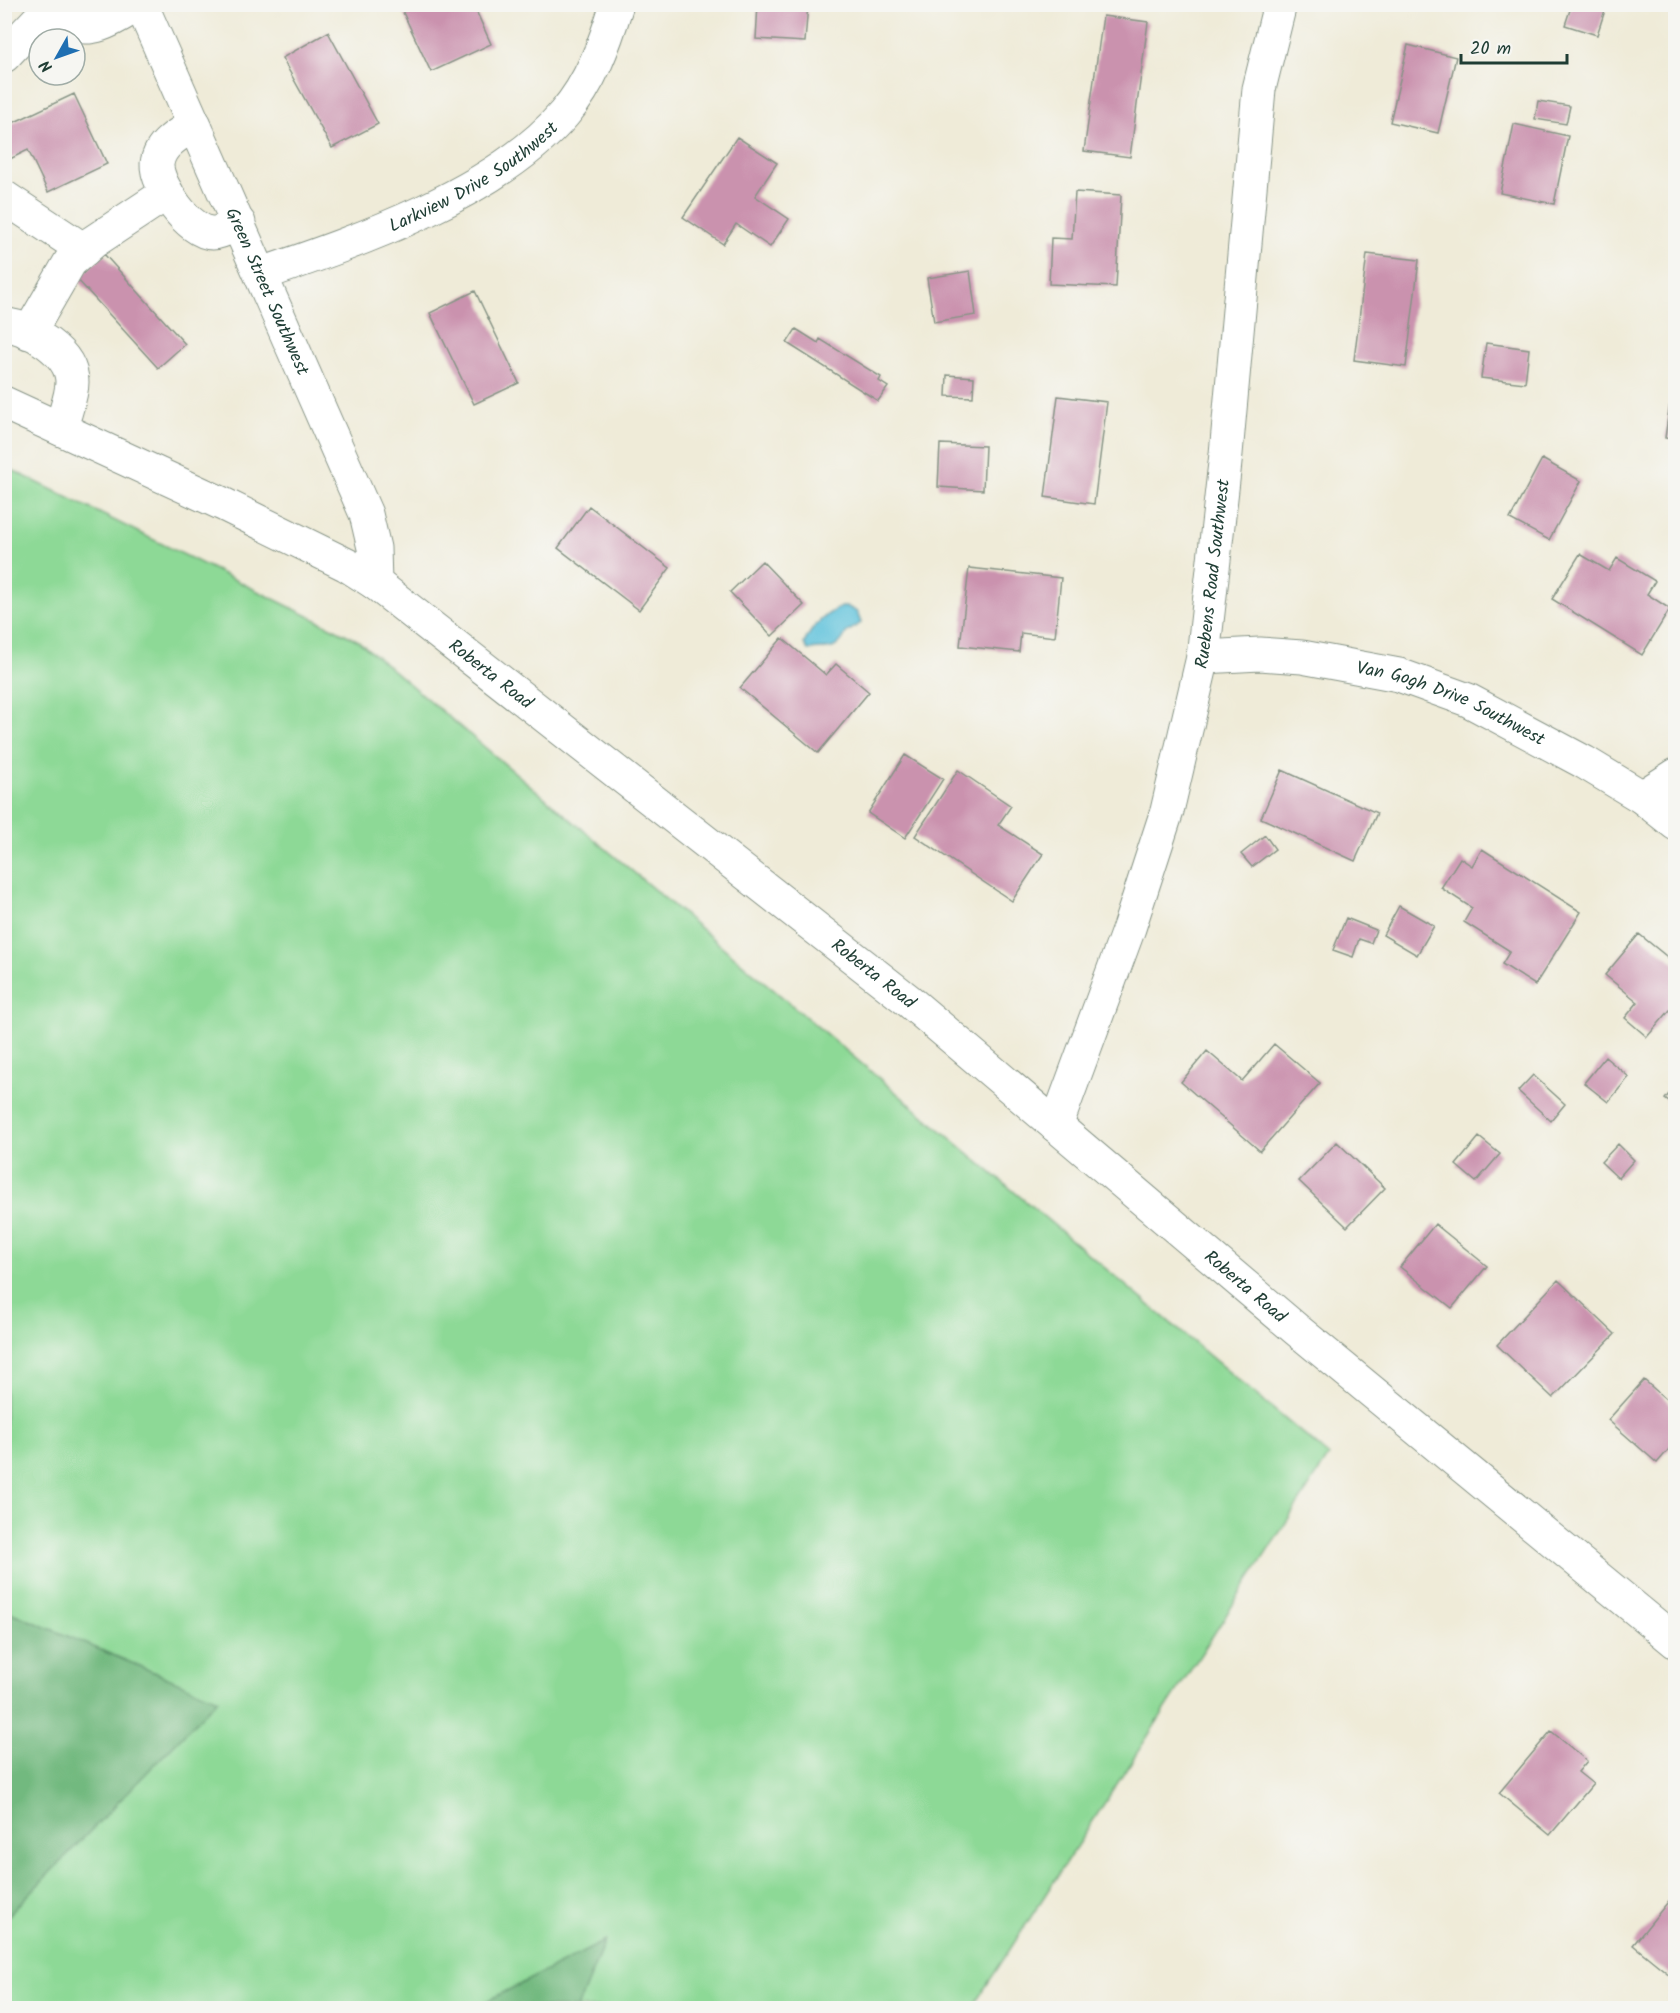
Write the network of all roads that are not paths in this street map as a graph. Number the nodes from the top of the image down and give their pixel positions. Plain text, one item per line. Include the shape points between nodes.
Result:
1 (54, 4) edge
2 (140, 4) edge
3 (617, 4) edge
4 (1280, 4) edge
5 (4, 56) edge
6 (195, 125) junction
7 (167, 193) junction
8 (4, 197) edge
9 (239, 223) junction
10 (84, 250) junction
11 (262, 274) junction
12 (17, 329) edge
13 (4, 403) edge
14 (61, 429) junction
15 (375, 583) junction
16 (1203, 657) junction
17 (1676, 775) edge
18 (1642, 796) junction
19 (1676, 824) edge
20 (1056, 1126) junction
21 (1676, 1642) edge

1 - 2 street via 70,23 85,27 101,25
1 - 5 street
2 - 6 street, Green Street Southwest
3 - 11 street, Larkview Drive Southwest via 602,53 566,113 544,136 474,186 356,241
4 - 16 street, Ruebens Road Southwest via 1259,89
6 - 7 street via 174,136 162,150 157,164
6 - 9 street, Green Street Southwest
7 - 9 street via 202,231 214,233
7 - 10 street
8 - 10 street
9 - 11 street, Green Street Southwest
10 - 12 street
11 - 15 street, Green Street Southwest via 366,514 374,548
12 - 14 street via 52,346 63,360 72,381
13 - 14 street, Roberta Road
14 - 15 street, Roberta Road via 347,565
15 - 20 street, Roberta Road via 909,1001
16 - 18 street, Van Gogh Drive Southwest via 1302,657 1399,675 1468,700
16 - 20 street, Ruebens Road Southwest via 1167,811 1129,928
17 - 18 street
18 - 19 street, Van Gogh Drive Southwest
20 - 21 street, Roberta Road

